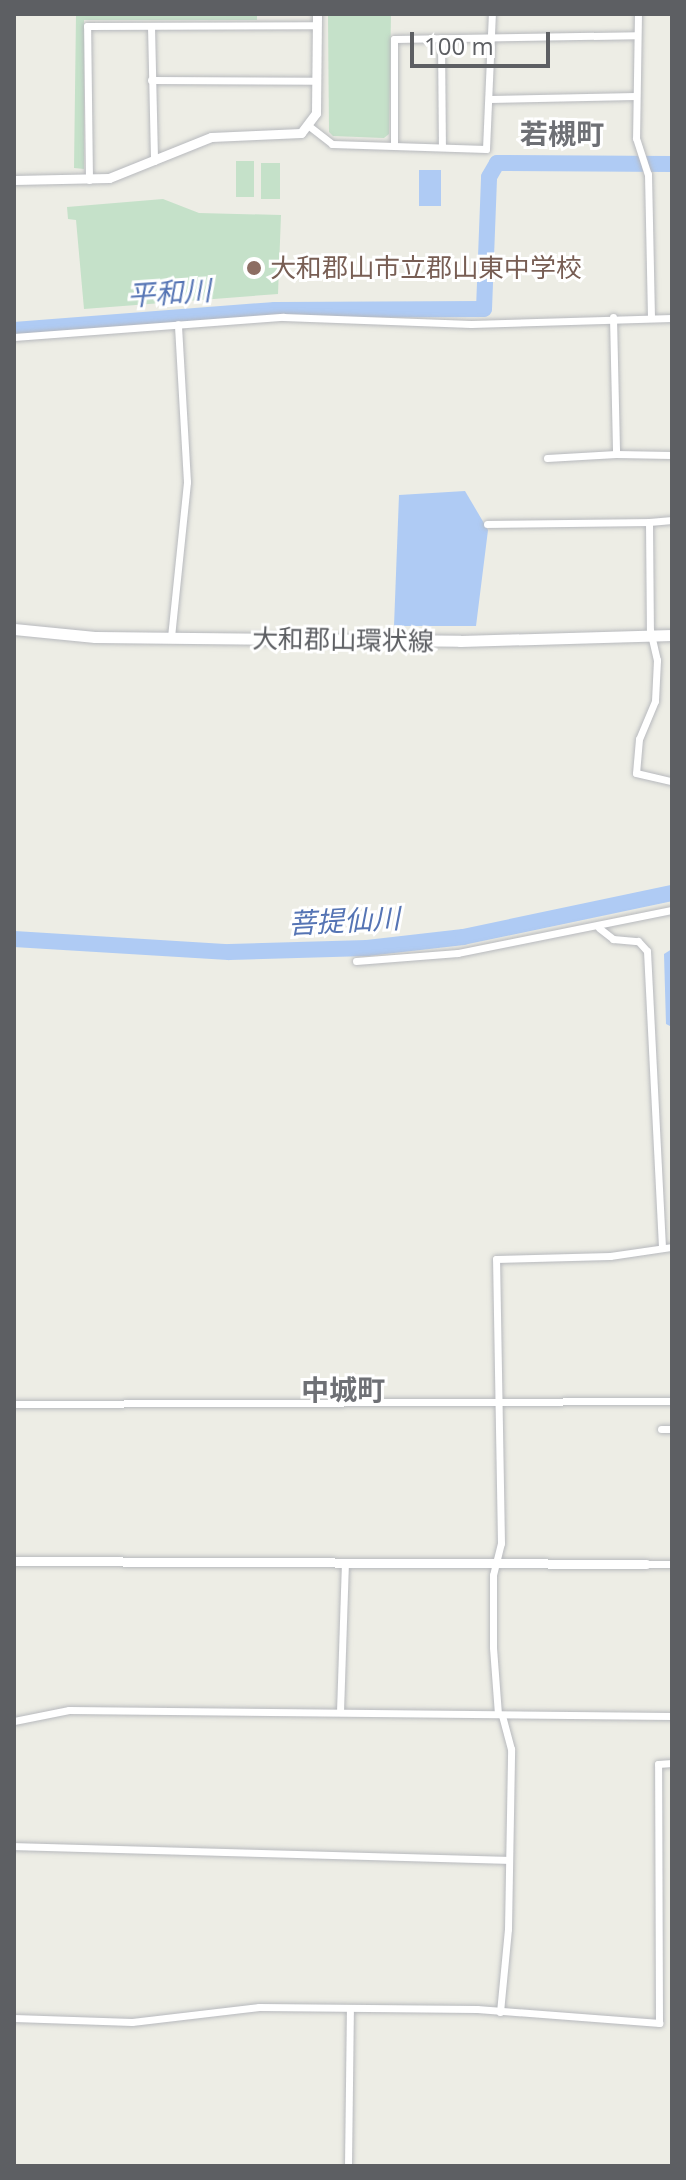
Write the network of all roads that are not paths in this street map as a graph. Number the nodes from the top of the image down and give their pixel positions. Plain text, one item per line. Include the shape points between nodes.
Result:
1 (317, 14) edge
2 (492, 14) edge
3 (638, 14) edge
4 (317, 25) junction
5 (151, 26) junction
6 (637, 35) junction
7 (491, 37) junction
8 (441, 38) junction
9 (151, 80) junction
10 (316, 81) junction
11 (635, 96) junction
12 (490, 99) junction
13 (309, 126) junction
14 (394, 145) junction
15 (442, 147) junction
16 (154, 161) junction
17 (14, 180) edge
18 (89, 180) junction
19 (613, 317) junction
20 (651, 317) junction
21 (672, 318) edge
22 (178, 324) junction
23 (14, 337) edge
24 (616, 454) junction
25 (672, 455) edge
26 (547, 458) dead end
27 (672, 520) edge
28 (649, 522) junction
29 (487, 524) dead end
30 (14, 629) edge
31 (672, 635) edge
32 (652, 636) junction
33 (171, 637) junction
34 (672, 781) edge
35 (672, 910) edge
36 (599, 928) junction
37 (356, 961) dead end
38 (662, 1246) junction
39 (672, 1247) edge
40 (672, 1401) edge
41 (14, 1404) edge
42 (497, 1405) junction
43 (661, 1429) dead end
44 (672, 1429) edge
45 (14, 1561) edge
46 (496, 1561) junction
47 (345, 1562) junction
48 (646, 1564) joint
49 (672, 1564) edge
50 (340, 1712) junction
51 (500, 1714) junction
52 (672, 1716) edge
53 (14, 1721) edge
54 (672, 1763) edge
55 (14, 1846) edge
56 (508, 1860) junction
57 (350, 2008) junction
58 (500, 2012) junction
59 (14, 2018) edge
60 (348, 2166) edge

1 - 4 street
2 - 7 street
3 - 6 street
4 - 5 street
4 - 10 street
5 - 9 street
5 - 18 street via 87,26
6 - 7 street
6 - 11 street
7 - 8 street
7 - 12 street
8 - 14 street via 394,39
8 - 15 street
9 - 10 street
9 - 16 street
10 - 13 street via 316,113
11 - 12 street
11 - 20 street via 636,138 648,174
12 - 15 street via 486,149
13 - 14 street via 332,144
13 - 16 street via 291,137 211,137
14 - 15 street
16 - 18 street via 128,173
17 - 18 street
19 - 20 street
19 - 22 street via 471,324 283,317
19 - 24 street
20 - 21 street
22 - 23 street
22 - 33 street via 187,482
24 - 25 street
24 - 26 street
27 - 28 street
28 - 29 street
28 - 32 street
30 - 33 main road, 大和郡山環状線
31 - 32 main road, 大和郡山環状線
32 - 33 main road, 大和郡山環状線 via 475,641
32 - 34 street via 655,701 639,739 636,773
35 - 36 street
36 - 37 street via 458,953
36 - 38 street via 613,939 638,941 647,951
38 - 39 street
38 - 42 street via 610,1256 496,1259
40 - 42 street
41 - 42 street
42 - 46 street via 501,1543
43 - 44 street
45 - 47 street
46 - 47 street
46 - 48 street
46 - 51 street via 493,1647
47 - 50 street
48 - 49 street
50 - 51 street
50 - 53 street via 69,1710
51 - 52 street
51 - 56 street via 511,1749
54 - 58 street via 658,1764 659,2023
55 - 56 street
56 - 58 street
57 - 58 street
57 - 59 street via 259,2007 132,2022
57 - 60 street

